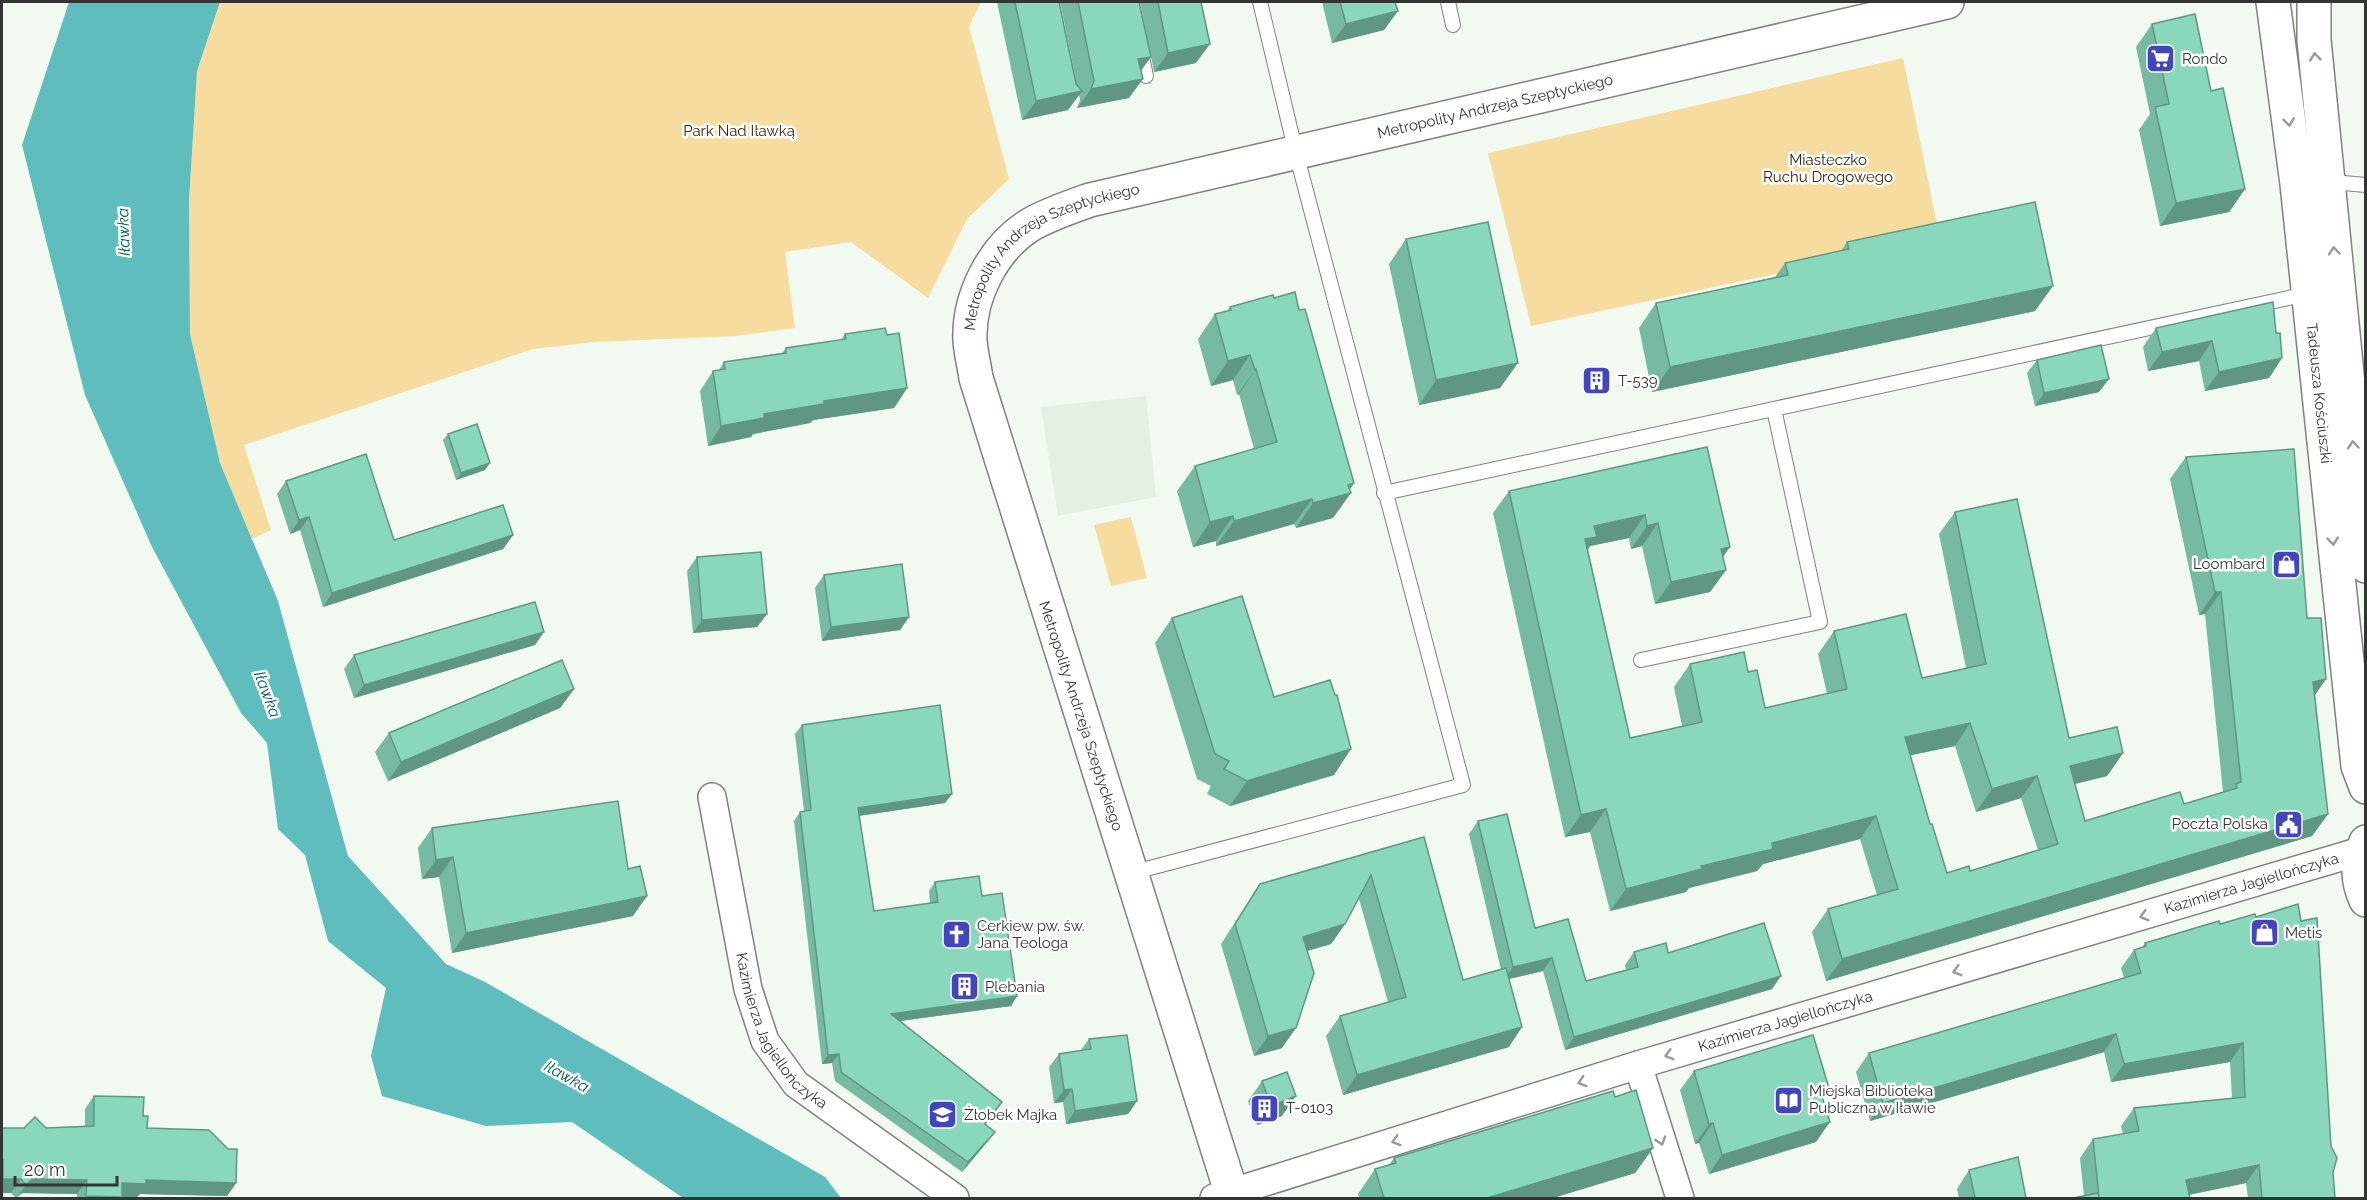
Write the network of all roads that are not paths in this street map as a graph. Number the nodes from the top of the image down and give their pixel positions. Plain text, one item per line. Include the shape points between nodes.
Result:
1 (1260, 2) edge
2 (1448, 2) edge
3 (1947, 2) edge
4 (2273, 2) edge
5 (2314, 2) edge
6 (1453, 25) dead end
7 (1137, 34) edge
8 (1146, 76) edge
9 (1296, 153) junction
10 (2327, 174) junction
11 (2366, 185) edge
12 (2307, 294) junction
13 (1774, 409) junction
14 (2327, 482) junction
15 (1384, 494) junction
16 (2363, 519) edge
17 (2366, 566) edge
18 (1641, 660) dead end
19 (2366, 787) edge
20 (712, 797) dead end
21 (2363, 847) edge
22 (1130, 873) junction
23 (2366, 900) edge
24 (1638, 1065) junction
25 (1226, 1197) edge
26 (955, 1198) edge
27 (1680, 1198) edge

1 - 9 lane
2 - 6 lane
3 - 9 street, Metropolity Andrzeja Szeptyckiego
4 -> 12 street, Tadeusza Kościuszki
10 -> 5 street, Tadeusza Kościuszki via 2313,40
7 - 8 lane
9 - 15 lane
9 - 22 street, Metropolity Andrzeja Szeptyckiego via 1090,200 1055,212 1028,226 1003,249 985,274 975,304 970,339 976,378
10 - 11 lane via 2343,183
16 -> 10 street, Tadeusza Kościuszki
12 - 13 lane
12 - 14 street, Tadeusza Kościuszki
13 - 15 lane
13 - 18 lane via 1820,622
14 - 16 lane
14 -> 19 street, Tadeusza Kościuszki via 2358,766
15 - 22 lane via 1463,785
16 - 17 street, Tadeusza Kościuszki
20 - 26 street, Kazimierza Jagiellończyka via 748,989 765,1041 796,1084
21 - 23 street via 2358,867
21 -> 24 street, Kazimierza Jagiellończyka
22 - 25 street, Metropolity Andrzeja Szeptyckiego
24 -> 25 street, Kazimierza Jagiellończyka
24 -> 27 street

